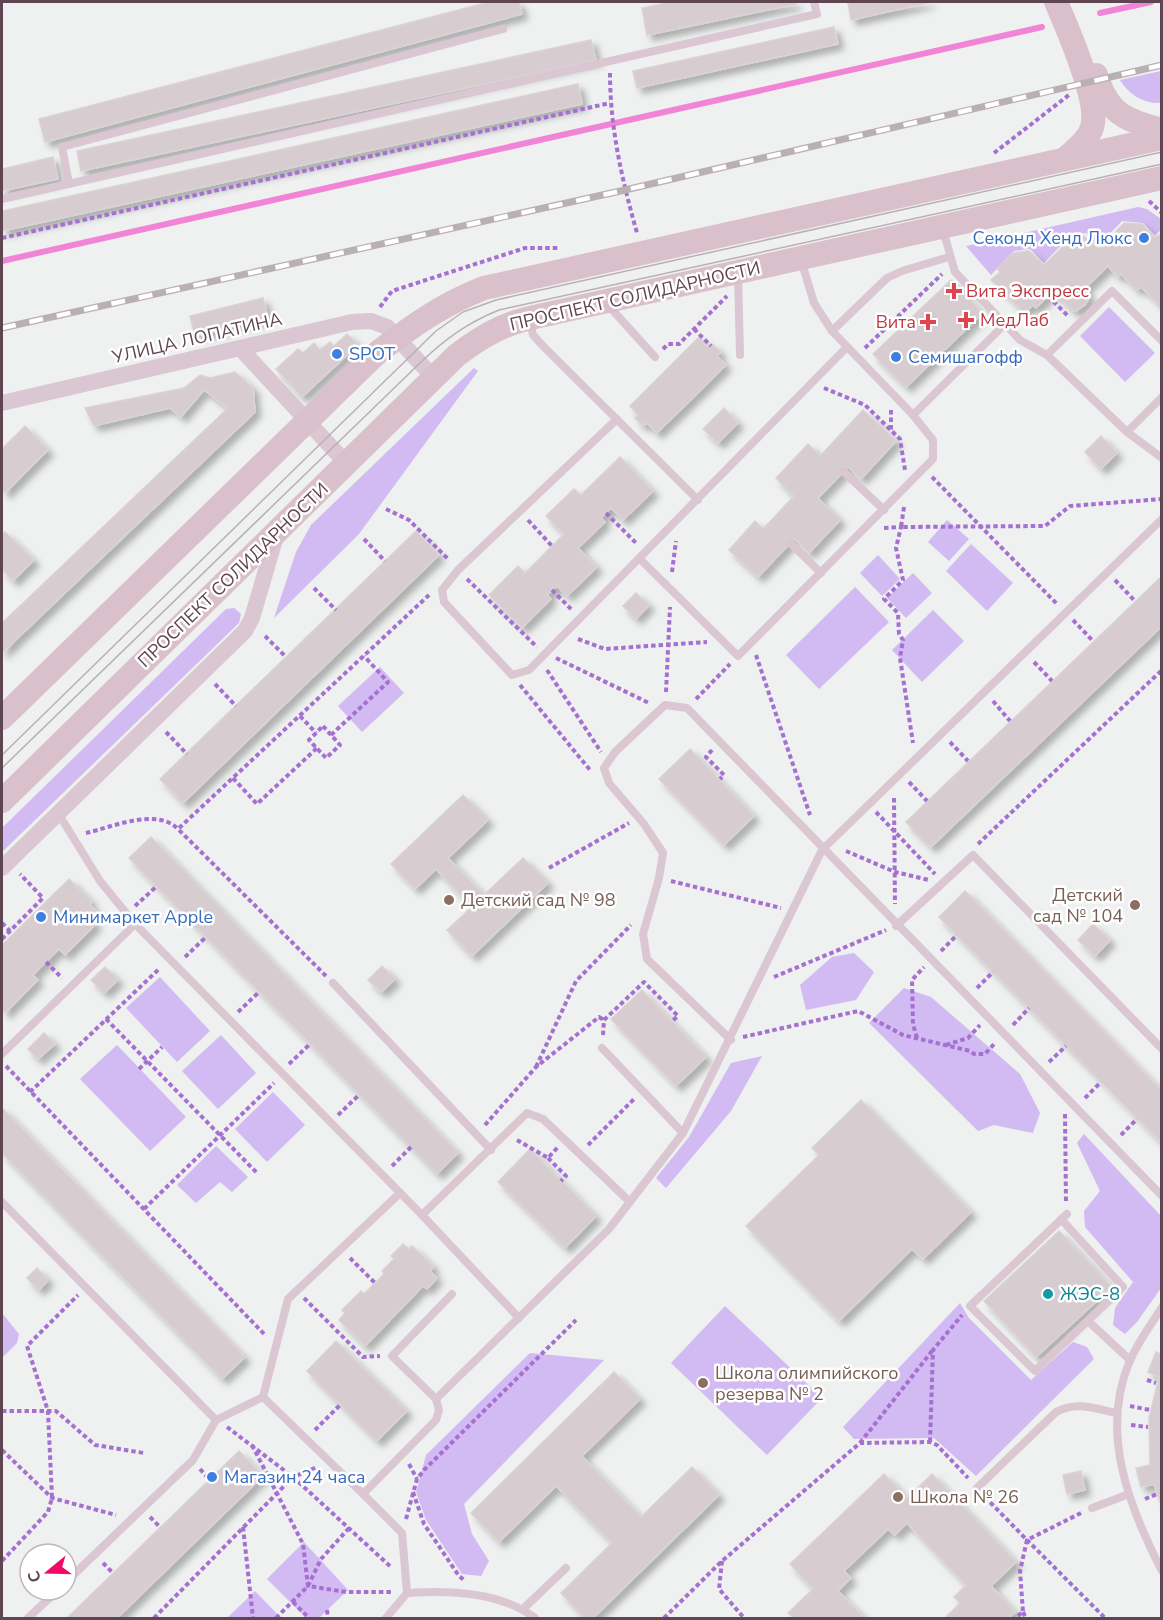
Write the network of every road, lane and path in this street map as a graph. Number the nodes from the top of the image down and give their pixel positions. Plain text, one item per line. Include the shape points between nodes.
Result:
1 (813, 2) edge
2 (1056, 2) edge
3 (1071, 2) edge
4 (503, 29) dead end
5 (610, 63) junction
6 (1070, 95) dead end
7 (610, 104) junction
8 (1100, 105) junction
9 (1161, 130) edge
10 (1161, 138) edge
11 (986, 159) dead end
12 (1065, 159) junction
13 (1161, 178) edge
14 (69, 184) junction
15 (2, 199) edge
16 (1146, 199) dead end
17 (1161, 213) edge
18 (942, 225) junction
19 (2, 238) edge
20 (639, 240) dead end
21 (801, 258) junction
22 (951, 261) junction
23 (734, 282) junction
24 (1048, 296) dead end
25 (604, 302) junction
26 (530, 318) junction
27 (1005, 324) junction
28 (1077, 325) junction
29 (694, 329) junction
30 (832, 331) junction
31 (397, 338) junction
32 (1161, 341) edge
33 (711, 346) dead end
34 (847, 347) junction
35 (240, 348) junction
36 (740, 355) dead end
37 (1047, 355) junction
38 (655, 357) joint
39 (855, 357) junction
40 (434, 378) junction
41 (811, 383) junction
42 (1161, 397) edge
43 (2, 403) edge
44 (913, 415) junction
45 (617, 419) junction
46 (307, 422) junction
47 (1127, 432) junction
48 (1161, 458) edge
49 (346, 464) junction
50 (924, 469) junction
51 (843, 471) dead end
52 (907, 486) junction
53 (1161, 499) edge
54 (698, 500) junction
55 (386, 509) dead end
56 (884, 510) junction
57 (520, 512) junction
58 (606, 513) dead end
59 (1161, 519) edge
60 (678, 520) junction
61 (901, 527) junction
62 (981, 527) junction
63 (865, 529) junction
64 (279, 530) junction
65 (364, 539) dead end
66 (790, 543) dead end
67 (552, 546) dead end
68 (643, 556) junction
69 (447, 558) junction
70 (385, 561) dead end
71 (443, 567) dead end
72 (458, 570) junction
73 (1107, 572) junction
74 (821, 573) junction
75 (314, 588) dead end
76 (552, 590) dead end
77 (670, 590) junction
78 (432, 592) dead end
79 (1135, 601) dead end
80 (336, 610) dead end
81 (1065, 613) junction
82 (580, 618) junction
83 (566, 633) junction
84 (265, 636) dead end
85 (722, 641) junction
86 (1094, 641) dead end
87 (752, 643) junction
88 (668, 646) junction
89 (1024, 653) junction
90 (364, 656) junction
91 (738, 656) junction
92 (286, 657) dead end
93 (540, 659) junction
94 (1161, 670) edge
95 (512, 675) junction
96 (1052, 681) dead end
97 (215, 684) dead end
98 (984, 692) junction
99 (665, 705) junction
100 (236, 706) dead end
101 (687, 708) junction
102 (300, 716) junction
103 (2, 718) edge
104 (1010, 721) dead end
105 (166, 732) dead end
106 (316, 733) junction
107 (942, 733) junction
108 (331, 735) junction
109 (317, 748) junction
110 (187, 754) dead end
111 (706, 757) dead end
112 (916, 758) junction
113 (968, 761) dead end
114 (608, 762) junction
115 (901, 772) junction
116 (595, 775) dead end
117 (233, 778) junction
118 (720, 779) dead end
119 (894, 779) junction
120 (2, 801) edge
121 (927, 801) dead end
122 (868, 804) junction
123 (58, 813) junction
124 (811, 817) dead end
125 (627, 824) dead end
126 (178, 829) junction
127 (895, 831) junction
128 (72, 836) junction
129 (825, 846) junction
130 (973, 855) junction
131 (2, 868) edge
132 (549, 868) dead end
133 (20, 873) dead end
134 (895, 873) junction
135 (659, 878) junction
136 (944, 883) junction
137 (157, 886) dead end
138 (652, 903) junction
139 (793, 912) junction
140 (126, 913) junction
141 (2, 923) edge
142 (135, 924) junction
143 (896, 926) junction
144 (10, 931) junction
145 (206, 937) dead end
146 (2, 939) edge
147 (46, 962) dead end
148 (173, 962) junction
149 (919, 972) dead end
150 (993, 972) dead end
151 (333, 982) joint
152 (753, 985) junction
153 (71, 987) junction
154 (259, 992) dead end
155 (967, 998) junction
156 (1029, 1008) dead end
157 (106, 1019) junction
158 (230, 1020) junction
159 (604, 1020) junction
160 (672, 1021) dead end
161 (976, 1030) dead end
162 (1002, 1035) junction
163 (918, 1038) junction
164 (731, 1040) junction
165 (310, 1044) dead end
166 (945, 1045) junction
167 (993, 1046) dead end
168 (1066, 1046) dead end
169 (162, 1047) dead end
170 (602, 1048) joint
171 (1161, 1049) edge
172 (2, 1054) edge
173 (147, 1061) junction
174 (536, 1067) junction
175 (139, 1069) dead end
176 (1039, 1072) junction
177 (282, 1073) junction
178 (1101, 1082) dead end
179 (643, 1091) junction
180 (30, 1092) junction
181 (359, 1095) dead end
182 (1065, 1098) junction
183 (1074, 1108) junction
184 (1137, 1119) dead end
185 (331, 1123) junction
186 (684, 1133) junction
187 (506, 1134) junction
188 (220, 1135) junction
189 (476, 1135) junction
190 (565, 1140) junction
191 (1111, 1145) junction
192 (411, 1148) dead end
193 (491, 1150) junction
194 (579, 1154) junction
195 (548, 1158) junction
196 (258, 1174) dead end
197 (383, 1176) junction
198 (561, 1180) dead end
199 (400, 1193) junction
200 (1161, 1196) edge
201 (630, 1202) junction
202 (2, 1203) edge
203 (144, 1209) junction
204 (422, 1215) junction
205 (1064, 1216) junction
206 (341, 1249) junction
207 (375, 1283) dead end
208 (85, 1288) junction
209 (297, 1292) junction
210 (452, 1294) dead end
211 (970, 1306) junction
212 (1161, 1307) edge
213 (519, 1318) junction
214 (576, 1320) dead end
215 (1088, 1321) junction
216 (276, 1346) junction
217 (933, 1350) junction
218 (392, 1356) junction
219 (1130, 1360) junction
220 (1147, 1380) dead end
221 (1156, 1383) dead end
222 (263, 1397) junction
223 (436, 1399) junction
224 (340, 1405) dead end
225 (2, 1411) edge
226 (48, 1411) junction
227 (1116, 1413) junction
228 (216, 1420) junction
229 (306, 1439) junction
230 (930, 1442) junction
231 (860, 1443) junction
232 (252, 1445) junction
233 (2, 1450) edge
234 (144, 1453) dead end
235 (329, 1461) junction
236 (293, 1477) junction
237 (977, 1488) junction
238 (413, 1492) junction
239 (363, 1494) junction
240 (1129, 1494) junction
241 (1157, 1494) dead end
242 (276, 1495) junction
243 (52, 1498) junction
244 (1145, 1498) dead end
245 (1092, 1508) joint
246 (131, 1519) junction
247 (243, 1527) junction
248 (348, 1528) junction
249 (402, 1533) junction
250 (1027, 1540) junction
251 (2, 1561) edge
252 (722, 1561) junction
253 (566, 1569) dead end
254 (78, 1570) edge
255 (1161, 1571) edge
256 (467, 1581) dead end
257 (408, 1583) junction
258 (308, 1586) junction
259 (407, 1593) junction
260 (45, 1602) edge
261 (293, 1602) junction
262 (523, 1609) junction
263 (327, 1610) dead end
264 (1023, 1612) junction
265 (28, 1618) edge
266 (154, 1618) edge
267 (254, 1618) edge
268 (276, 1618) edge
269 (309, 1618) edge
270 (328, 1618) edge
271 (386, 1618) edge
272 (535, 1618) edge
273 (664, 1618) edge
274 (744, 1618) edge
275 (1016, 1618) edge
276 (1026, 1618) edge
277 (1105, 1618) edge

1 - 5 lane via 817,14
2 - 8 main road
3 - 8 main road
4 - 14 lane via 62,147
5 - 7 path
5 - 14 lane
6 - 11 path
7 - 19 path
7 - 20 path
8 - 9 main road
8 - 12 main road via 1084,142
10 - 12 main road
12 - 31 main road via 484,288 452,301
13 - 18 main road, ПРОСПЕКТ СОЛИДАРНОСТИ
14 - 15 lane
16 - 17 path
18 - 21 main road, ПРОСПЕКТ СОЛИДАРНОСТИ
18 - 22 lane
21 - 23 main road, ПРОСПЕКТ СОЛИДАРНОСТИ
21 - 30 lane via 814,303
22 - 27 lane via 955,272
22 - 30 lane via 887,278
22 - 39 path
23 - 25 main road, ПРОСПЕКТ СОЛИДАРНОСТИ
23 - 29 path
23 - 36 lane via 740,289
24 - 28 path
25 - 26 main road, ПРОСПЕКТ СОЛИДАРНОСТИ
25 - 38 lane
26 - 40 main road, ПРОСПЕКТ СОЛИДАРНОСТИ via 504,324 481,337
26 - 45 lane via 538,340
27 - 37 lane via 1020,340
27 - 44 lane
28 - 32 lane via 1112,291
28 - 37 lane
29 - 33 path
29 - 38 path via 679,344 668,344
30 - 34 lane
31 - 35 street, УЛИЦА ЛОПАТИНА via 387,327 371,321 352,322
31 - 40 street, УЛИЦА ЛОПАТИНА
31 - 46 main road
34 - 39 lane
34 - 41 lane
35 - 43 street, УЛИЦА ЛОПАТИНА
35 - 46 street
37 - 47 lane
39 - 44 lane
40 - 49 main road, ПРОСПЕКТ СОЛИДАРНОСТИ
41 - 52 path via 865,405 900,439
41 - 54 lane
42 - 47 lane
44 - 50 lane via 933,440 933,459
45 - 54 lane
45 - 57 lane
46 - 49 street
46 - 103 main road
47 - 48 lane
49 - 64 main road, ПРОСПЕКТ СОЛИДАРНОСТИ
50 - 52 lane
50 - 62 path
51 - 56 lane
52 - 56 lane
53 - 62 path via 1070,506 1045,525
54 - 60 lane
55 - 69 path via 409,520
56 - 63 lane
57 - 67 path
57 - 72 lane
58 - 68 path
59 - 73 lane
60 - 68 lane
60 - 77 path
61 - 62 path
61 - 63 path
61 - 112 path via 896,548 903,580 884,599 898,613 903,640 900,658
62 - 81 path
63 - 74 lane
64 - 120 main road, ПРОСПЕКТ СОЛИДАРНОСТИ
64 - 123 street via 245,631
65 - 70 path
66 - 74 lane
68 - 77 lane
68 - 82 lane
69 - 71 path
69 - 72 path
72 - 95 lane via 442,590 444,602
73 - 79 path
73 - 81 lane
74 - 87 lane
75 - 80 path
76 - 82 path
77 - 85 lane
77 - 88 path
78 - 90 path
81 - 86 path
81 - 89 lane
82 - 83 lane
83 - 88 path via 605,649
83 - 93 lane
84 - 92 path
85 - 88 path
85 - 91 lane
87 - 91 lane
87 - 124 path
88 - 99 path
89 - 96 path
89 - 98 lane
90 - 102 path
90 - 108 path via 388,682
91 - 101 path
93 - 95 lane via 529,670
93 - 114 path
94 - 130 path via 975,847
95 - 116 path
97 - 100 path
98 - 104 path
98 - 107 lane
99 - 101 lane
99 - 114 lane
101 - 129 lane
102 - 106 path
102 - 117 path
105 - 110 path
106 - 108 path via 323,726
106 - 109 path via 309,740
107 - 112 lane
107 - 113 path
108 - 109 path via 340,745 326,758
109 - 117 path via 258,804
111 - 118 path via 724,775
112 - 115 lane
114 - 135 lane via 604,768 609,783 663,853
115 - 119 lane
115 - 121 path
117 - 126 path
119 - 122 lane
119 - 127 path
122 - 127 path
122 - 129 lane
123 - 128 lane
123 - 131 street
125 - 132 path
126 - 128 path via 169,820 155,818
126 - 151 path
127 - 134 path
127 - 136 path
128 - 140 lane
129 - 134 path
129 - 139 lane
129 - 143 lane
130 - 136 lane
130 - 171 lane
133 - 144 path via 43,898
134 - 136 path
134 - 143 path
135 - 138 lane
135 - 139 path
136 - 143 lane
137 - 140 path
138 - 164 lane via 643,934 647,959
138 - 174 path via 576,981
139 - 152 lane
140 - 142 lane
141 - 144 path
142 - 148 lane
142 - 153 lane
143 - 152 path
143 - 155 lane
144 - 146 path
145 - 148 path
147 - 153 path
148 - 157 path
148 - 158 lane
149 - 163 path via 912,980 913,1024
150 - 155 path
151 - 189 lane
152 - 164 lane
153 - 172 lane
154 - 158 path
155 - 162 lane
156 - 162 path
157 - 173 path
157 - 180 path
158 - 177 lane
159 - 160 path via 644,982 678,1016
159 - 170 path
159 - 174 path via 599,1017
161 - 166 path via 968,1038
162 - 176 lane
163 - 164 path via 903,1035 858,1011
163 - 166 path
164 - 186 lane
165 - 177 path
166 - 167 path via 974,1054 986,1053
168 - 176 path
169 - 173 path
170 - 179 lane
172 - 180 path via 5,1066
173 - 175 path
173 - 188 path
174 - 189 path
176 - 182 lane
177 - 185 lane
177 - 188 path
178 - 183 path
179 - 186 lane
179 - 194 path
180 - 203 path
181 - 185 path
182 - 183 lane
182 - 205 path
183 - 191 lane
184 - 191 path
185 - 197 lane
186 - 201 lane
187 - 190 lane via 527,1113 543,1119
187 - 193 lane
187 - 195 path
188 - 196 path
188 - 203 path
189 - 193 lane
190 - 194 lane
190 - 195 path
191 - 200 lane
192 - 197 path
193 - 204 lane
194 - 201 lane
195 - 198 path via 566,1176
197 - 199 lane
199 - 204 lane
199 - 206 lane
201 - 213 lane via 609,1229
202 - 208 lane
203 - 216 path
204 - 213 lane
205 - 211 lane
205 - 215 lane via 1123,1287
206 - 207 path
206 - 209 lane
208 - 226 path via 27,1346
208 - 228 lane
209 - 216 lane via 288,1299
209 - 218 path via 363,1357
210 - 218 lane
211 - 215 lane via 1035,1371
211 - 217 path
212 - 219 lane
213 - 223 lane
214 - 238 path via 424,1470
215 - 219 lane
216 - 222 lane
217 - 230 path
217 - 231 path
218 - 223 lane
219 - 227 lane
220 - 221 path
222 - 228 lane
222 - 229 lane
223 - 239 lane via 436,1420
224 - 229 path
225 - 226 path
226 - 234 path via 56,1411 95,1445
226 - 243 path
227 - 237 lane via 1067,1406
227 - 240 lane via 1116,1439
228 - 232 path
228 - 246 lane via 193,1460
229 - 235 lane
230 - 231 path
230 - 237 path
231 - 252 path
232 - 236 path
232 - 242 path
233 - 243 path
235 - 236 path
235 - 239 lane
236 - 242 path
236 - 248 path
237 - 250 path
238 - 249 path
238 - 256 path via 424,1524 459,1576
239 - 249 lane
240 - 245 lane
240 - 255 lane
241 - 244 path
242 - 247 path
242 - 258 path via 303,1544
243 - 246 path
243 - 251 path via 48,1512
245 - 250 path
246 - 254 lane
247 - 266 path
247 - 267 path
248 - 257 path
248 - 258 path via 321,1559
249 - 257 lane
250 - 264 path via 1020,1571
250 - 277 path
252 - 273 path
252 - 274 path via 719,1589
253 - 262 lane
257 - 259 lane
258 - 259 path via 346,1592
258 - 261 path
259 - 262 lane via 440,1590
259 - 271 lane
260 - 265 lane
261 - 268 path
261 - 269 path
262 - 272 lane
263 - 270 path
264 - 275 path
264 - 276 path

